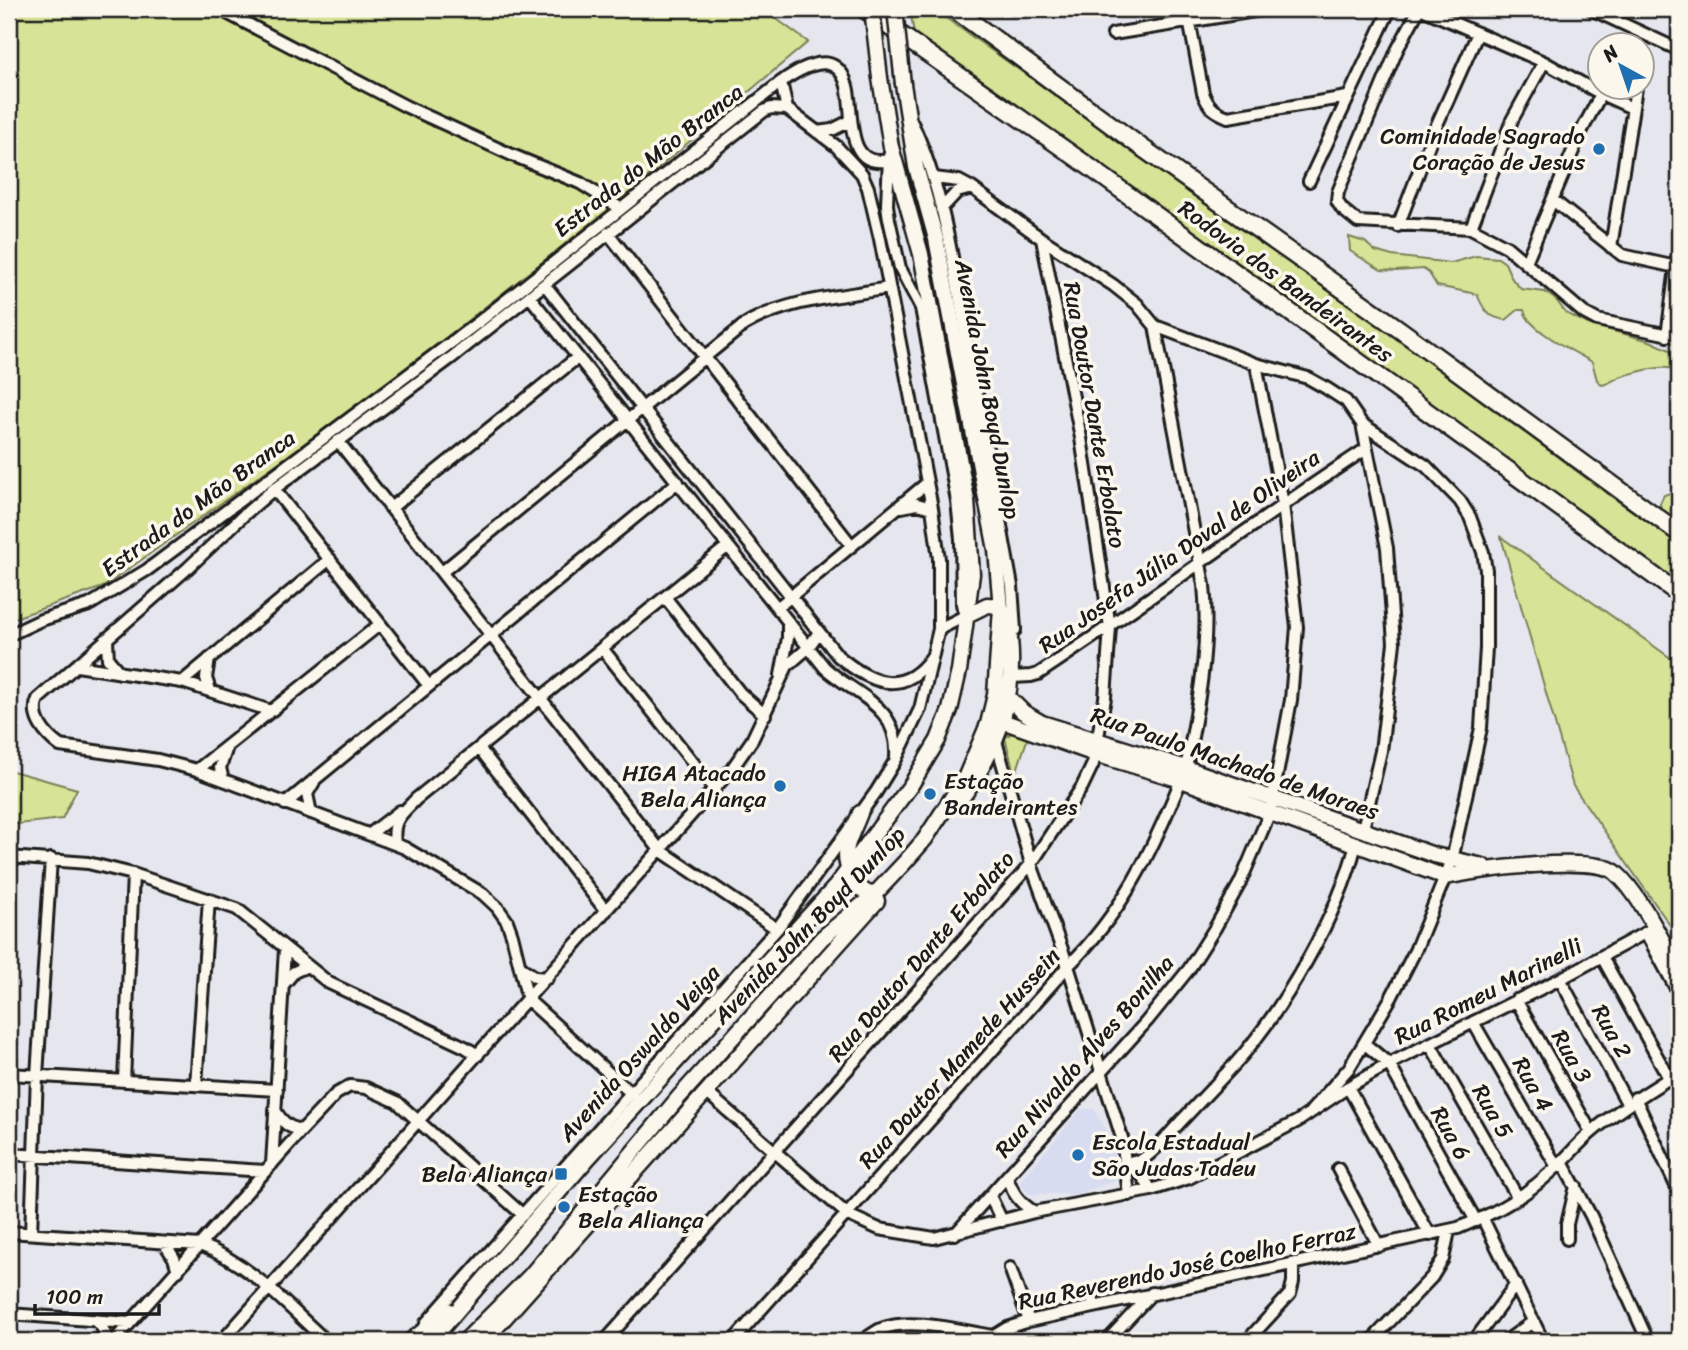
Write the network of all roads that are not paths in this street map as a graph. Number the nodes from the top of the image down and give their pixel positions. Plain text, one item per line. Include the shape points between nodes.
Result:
1 (219, 9) edge
2 (864, 9) edge
3 (872, 9) edge
4 (895, 9) edge
5 (954, 9) edge
6 (1187, 9) edge
7 (1268, 9) edge
8 (1390, 9) edge
9 (1421, 9) edge
10 (1591, 9) edge
11 (1190, 22) junction
12 (1641, 32) edge
13 (1478, 33) junction
14 (1112, 34) dead end
15 (1656, 39) edge
16 (1679, 50) edge
17 (1544, 62) junction
18 (781, 82) junction
19 (1586, 86) edge
20 (1347, 97) junction
21 (1597, 102) edge
22 (1620, 102) edge
23 (1633, 102) edge
24 (1632, 107) junction
25 (787, 108) junction
26 (906, 111) junction
27 (850, 121) junction
28 (817, 132) junction
29 (889, 153) junction
30 (934, 178) junction
31 (1309, 181) dead end
32 (972, 188) junction
33 (1554, 201) junction
34 (887, 205) junction
35 (620, 208) junction
36 (941, 208) junction
37 (1398, 226) junction
38 (1471, 228) junction
39 (608, 233) junction
40 (880, 239) junction
41 (1042, 239) junction
42 (1679, 245) edge
43 (1611, 247) junction
44 (1526, 262) junction
45 (1676, 267) junction
46 (545, 285) junction
47 (888, 288) junction
48 (530, 297) junction
49 (1154, 326) junction
50 (1667, 335) junction
51 (1679, 337) edge
52 (705, 356) junction
53 (578, 357) junction
54 (1256, 364) junction
55 (391, 402) junction
56 (643, 408) junction
57 (355, 415) junction
58 (628, 421) junction
59 (1362, 424) junction
60 (338, 441) junction
61 (1366, 449) junction
62 (678, 482) junction
63 (927, 483) junction
64 (274, 489) junction
65 (1283, 504) junction
66 (392, 507) junction
67 (932, 508) junction
68 (896, 510) junction
69 (1679, 533) edge
70 (852, 545) junction
71 (728, 546) junction
72 (330, 559) junction
73 (1200, 563) junction
74 (442, 572) junction
75 (1679, 594) edge
76 (792, 596) junction
77 (665, 597) junction
78 (777, 608) junction
79 (1001, 608) junction
80 (965, 616) junction
81 (788, 622) junction
82 (379, 625) junction
83 (1110, 627) junction
84 (939, 629) junction
85 (819, 632) junction
86 (9, 635) edge
87 (491, 635) junction
88 (107, 640) junction
89 (603, 648) junction
90 (808, 648) junction
91 (1013, 652) junction
92 (935, 653) junction
93 (209, 659) junction
94 (77, 666) junction
95 (120, 673) junction
96 (1012, 677) junction
97 (781, 678) junction
98 (182, 682) junction
99 (429, 686) junction
100 (210, 690) junction
101 (540, 698) junction
102 (1009, 698) junction
103 (242, 701) junction
104 (271, 711) junction
105 (765, 715) junction
106 (1003, 720) junction
107 (246, 731) junction
108 (996, 741) junction
109 (230, 745) junction
110 (1096, 746) junction
111 (479, 748) junction
112 (895, 761) junction
113 (197, 770) junction
114 (326, 770) junction
115 (1184, 774) junction
116 (223, 780) junction
117 (714, 789) junction
118 (416, 799) junction
119 (285, 804) junction
120 (1272, 805) junction
121 (311, 813) junction
122 (860, 813) junction
123 (936, 827) junction
124 (1363, 829) junction
125 (370, 834) junction
126 (395, 844) junction
127 (1356, 844) junction
128 (660, 850) junction
129 (9, 857) edge
130 (51, 859) junction
131 (1452, 860) junction
132 (1031, 864) junction
133 (850, 869) junction
134 (1500, 870) junction
135 (132, 874) junction
136 (1445, 877) junction
137 (893, 881) junction
138 (874, 895) junction
139 (209, 899) junction
140 (606, 911) junction
141 (777, 929) junction
142 (1650, 931) junction
143 (285, 948) junction
144 (1602, 957) junction
145 (309, 966) junction
146 (1068, 966) junction
147 (520, 967) junction
148 (1679, 971) edge
149 (547, 978) junction
150 (1560, 979) junction
151 (283, 985) junction
152 (1679, 993) edge
153 (528, 1000) junction
154 (1516, 1000) junction
155 (1473, 1022) junction
156 (1365, 1044) junction
157 (1430, 1044) junction
158 (478, 1055) junction
159 (1389, 1064) junction
160 (1349, 1068) junction
161 (1101, 1072) junction
162 (9, 1074) edge
163 (1674, 1075) edge
164 (37, 1076) junction
165 (124, 1081) junction
166 (196, 1085) junction
167 (1348, 1087) junction
168 (276, 1090) junction
169 (706, 1091) junction
170 (632, 1094) junction
171 (1631, 1100) junction
172 (275, 1110) junction
173 (1311, 1111) junction
174 (418, 1121) junction
175 (274, 1127) junction
176 (302, 1130) junction
177 (1591, 1132) junction
178 (291, 1143) junction
179 (776, 1153) junction
180 (9, 1154) edge
181 (35, 1156) junction
182 (1559, 1164) junction
183 (1131, 1166) junction
184 (269, 1167) junction
185 (233, 1168) junction
186 (1338, 1169) dead end
187 (1007, 1177) junction
188 (1576, 1186) junction
189 (1151, 1190) junction
190 (1679, 1192) edge
191 (1129, 1195) junction
192 (243, 1196) junction
193 (990, 1196) junction
194 (1518, 1198) junction
195 (1034, 1212) junction
196 (523, 1215) junction
197 (848, 1215) junction
198 (1479, 1220) junction
199 (1002, 1221) junction
200 (1449, 1231) junction
201 (9, 1232) edge
202 (31, 1233) junction
203 (955, 1234) junction
204 (1430, 1235) junction
205 (1567, 1239) dead end
206 (165, 1244) junction
207 (200, 1245) junction
208 (1379, 1246) junction
209 (1293, 1264) junction
210 (1010, 1268) dead end
211 (178, 1271) junction
212 (1516, 1284) junction
213 (269, 1290) junction
214 (1091, 1292) dead end
215 (1152, 1293) junction
216 (463, 1303) junction
217 (1094, 1306) junction
218 (9, 1314) edge
219 (94, 1320) junction
220 (1029, 1321) junction
221 (1534, 1321) junction
222 (130, 1323) junction
223 (989, 1339) edge
224 (108, 1341) edge
225 (114, 1341) edge
226 (222, 1341) edge
227 (326, 1341) edge
228 (410, 1341) edge
229 (431, 1341) edge
230 (465, 1341) edge
231 (484, 1341) edge
232 (605, 1341) edge
233 (733, 1341) edge
234 (862, 1341) edge
235 (1107, 1341) edge
236 (1247, 1341) edge
237 (1371, 1341) edge
238 (1474, 1341) edge
239 (1506, 1341) edge
240 (1543, 1341) edge
241 (1648, 1341) edge

1 - 35 street via 407,107 580,183
2 - 75 highway, Rodovia dos Bandeirantes
3 - 29 main road, Avenida John Boyd Dunlop, bridge
4 - 26 main road, Avenida John Boyd Dunlop, bridge
5 - 69 highway, Rodovia dos Bandeirantes
6 - 11 street
7 - 11 street
8 - 20 street
9 - 13 street
9 - 37 street via 1397,50 1337,201 1358,222
10 - 12 street
11 - 14 street
11 - 20 street via 1203,93 1218,114 1228,117
13 - 17 street
13 - 37 street
15 - 16 street
17 - 19 street
17 - 38 street via 1512,120
18 - 25 street
18 - 27 street, Estrada do Mão Branca via 813,63 830,65 847,86
18 - 35 street, Estrada do Mão Branca
20 - 31 street
21 - 33 street
22 - 24 street
23 - 24 street
24 - 43 street
25 - 28 street
25 - 39 street via 764,111
26 - 30 street
26 - 79 main road, Avenida John Boyd Dunlop via 983,476
27 - 28 street
27 - 29 street, Estrada do Mão Branca via 856,144 869,160 878,162
28 - 40 street, Avenida Oswaldo Veiga via 862,174
29 - 34 street
29 - 80 main road, Avenida John Boyd Dunlop via 921,254 967,500 972,574
30 - 32 street
30 - 36 street
32 - 36 street via 957,191
32 - 41 street
33 - 43 street
33 - 44 street
34 - 40 street
34 - 80 street via 901,268 921,308 957,501
35 - 57 street, Estrada do Mão Branca
36 - 91 street via 1012,586
37 - 38 street
38 - 44 street
39 - 46 street
39 - 52 street
40 - 47 street, Avenida Oswaldo Veiga
41 - 49 street via 1138,304
41 - 83 street, Rua Doutor Dante Erbolato via 1081,438
42 - 45 street
43 - 45 street via 1622,255
44 - 50 street via 1557,292 1597,320
45 - 50 street
46 - 48 street
46 - 56 street
47 - 52 street via 763,314
47 - 63 street, Avenida Oswaldo Veiga
48 - 53 street
48 - 55 street
49 - 54 street
49 - 73 street, Rua Doutor Mamede Hussein
50 - 51 street
52 - 56 street
52 - 70 street
53 - 58 street
53 - 66 street
54 - 59 street via 1308,378 1326,388 1346,401
54 - 65 street, Rua Nivaldo Alves Bonilha
55 - 57 street
55 - 60 street
56 - 58 street
56 - 76 street
57 - 86 street, Estrada do Mão Branca via 123,586 89,605
58 - 62 street
58 - 74 street
59 - 61 street
59 - 131 street, Rua Romeu Marinelli via 1447,485 1471,517 1483,552 1488,607 1481,728
60 - 64 street
60 - 66 street
61 - 65 street, Rua Josefa Júlia Doval de Oliveira
61 - 124 street via 1387,548 1394,643 1381,751
62 - 71 street
62 - 87 street
63 - 67 street, Avenida Oswaldo Veiga
63 - 68 street
64 - 72 street
64 - 88 street
65 - 73 street, Rua Josefa Júlia Doval de Oliveira
65 - 120 street, Rua Nivaldo Alves Bonilha via 1297,627 1291,700
66 - 74 street
67 - 68 street via 914,504
67 - 84 street, Avenida Oswaldo Veiga via 939,559
68 - 70 street
70 - 76 street
71 - 77 street
71 - 78 street
72 - 82 street
72 - 93 street
73 - 83 street, Rua Josefa Júlia Doval de Oliveira
73 - 115 street, Rua Doutor Mamede Hussein via 1206,621 1194,730
74 - 87 street
76 - 78 street
76 - 85 street
77 - 89 street
77 - 105 street via 740,693
78 - 81 street
79 - 80 main road via 989,604
79 - 91 main road via 1009,618
79 - 123 main road, Avenida John Boyd Dunlop via 995,695 988,724 966,776
80 - 84 street
80 - 133 main road, Avenida John Boyd Dunlop via 959,671 938,740
81 - 90 street
81 - 97 street
82 - 99 street
82 - 104 street
83 - 96 street, Rua Josefa Júlia Doval de Oliveira via 1038,674
83 - 110 street, Rua Doutor Dante Erbolato
84 - 92 street, Avenida Oswaldo Veiga
85 - 90 street
85 - 92 street via 838,656 877,681 911,677
87 - 99 street
87 - 101 street
88 - 94 street
88 - 95 street via 108,659
89 - 101 street
89 - 117 street
90 - 97 street
90 - 112 street via 839,680 887,717 894,730
91 - 96 main road
92 - 112 street, Avenida Oswaldo Veiga via 920,709
93 - 98 street
93 - 100 street via 206,678
94 - 95 street
94 - 113 street via 38,699 34,708 35,718 54,741 60,746
95 - 98 street
96 - 102 main road
97 - 105 street
98 - 100 street
99 - 114 street
100 - 103 street
101 - 111 street
101 - 128 street
102 - 106 main road
102 - 110 main road, Rua Paulo Machado de Moraes via 1031,718
103 - 104 street
103 - 107 street via 248,711
104 - 107 street
105 - 117 street
106 - 108 main road
106 - 110 main road, Rua Paulo Machado de Moraes
107 - 109 street
108 - 123 main road via 982,770
108 - 132 street
109 - 113 street
109 - 116 street via 220,768
110 - 115 main road, Rua Paulo Machado de Moraes
110 - 132 street, Rua Doutor Dante Erbolato via 1082,787
111 - 118 street
111 - 140 street
112 - 122 street, Avenida Oswaldo Veiga
113 - 116 street
114 - 119 street
114 - 121 street via 307,794
115 - 120 main road, Rua Paulo Machado de Moraes
115 - 146 street, Rua Doutor Mamede Hussein via 1138,875 1092,943
116 - 119 street
117 - 128 street
118 - 125 street
118 - 126 street via 396,820
119 - 121 street
120 - 124 main road, Rua Paulo Machado de Moraes
120 - 127 main road, Rua Paulo Machado de Moraes
120 - 161 street, Rua Nivaldo Alves Bonilha via 1240,883 1189,969
121 - 125 street
122 - 133 main road via 846,853
122 - 141 street, Avenida Oswaldo Veiga
123 - 137 main road
124 - 131 main road, Rua Paulo Machado de Moraes
125 - 126 street
126 - 147 street via 497,906 507,921
127 - 136 main road, Rua Paulo Machado de Moraes
127 - 183 street via 1321,936 1271,1016 1237,1062 1165,1138
128 - 140 street
128 - 141 street
129 - 130 street
130 - 135 street
130 - 164 street
131 - 134 main road, Rua Paulo Machado de Moraes
131 - 136 street, Rua Romeu Marinelli
132 - 146 street
132 - 179 street, Rua Doutor Dante Erbolato
133 - 138 main road via 857,887
133 - 216 main road, Avenida John Boyd Dunlop
134 - 136 main road
134 - 142 main road via 1596,864 1619,877
135 - 139 street
135 - 165 street
136 - 156 street, Rua Romeu Marinelli via 1415,951
137 - 138 main road, Avenida John Boyd Dunlop
137 - 169 main road
138 - 230 main road, Avenida John Boyd Dunlop via 822,938 679,1097 530,1276
139 - 143 street via 237,909
139 - 166 street
140 - 149 street
141 - 170 street, Avenida Oswaldo Veiga
142 - 144 street, Rua Romeu Marinelli
142 - 148 main road
142 - 152 street
143 - 145 street
143 - 151 street
144 - 150 street, Rua Romeu Marinelli
144 - 163 street
145 - 151 street via 294,972
145 - 158 street via 329,984
146 - 161 street
146 - 197 street, Rua Doutor Mamede Hussein
147 - 149 street
147 - 153 street
149 - 153 street
150 - 154 street, Rua Romeu Marinelli
150 - 171 street, Rua 2
151 - 168 street
153 - 158 street
153 - 170 street
154 - 155 street, Rua Romeu Marinelli
154 - 177 street, Rua 3
155 - 157 street, Rua Romeu Marinelli
155 - 182 street, Rua 4
156 - 159 street
156 - 160 street, Rua Romeu Marinelli
157 - 159 street, Rua Romeu Marinelli
157 - 194 street, Rua 5
158 - 174 street
159 - 167 street, Rua Romeu Marinelli
159 - 198 street, Rua 6
160 - 167 street
160 - 173 street, Rua Romeu Marinelli
161 - 183 street
161 - 187 street, Rua Nivaldo Alves Bonilha
162 - 164 street
163 - 171 street, Rua Reverendo José Coelho Ferraz
164 - 165 street
164 - 181 street
165 - 166 street
166 - 168 street
167 - 173 street, Rua Romeu Marinelli
167 - 204 street
168 - 172 street
169 - 179 street, Rua Romeu Marinelli
169 - 231 main road
170 - 196 street, Avenida Oswaldo Veiga
171 - 177 street, Rua Reverendo José Coelho Ferraz
171 - 190 street, Rua 2
172 - 175 street
172 - 176 street via 281,1120
173 - 189 street, Rua Romeu Marinelli via 1216,1166
174 - 176 street via 390,1098 356,1085 336,1094
174 - 196 street
174 - 213 street
175 - 178 street
175 - 184 street
176 - 178 street
177 - 182 street, Rua Reverendo José Coelho Ferraz
178 - 184 street
179 - 197 street, Rua Romeu Marinelli
179 - 232 street, Rua Doutor Dante Erbolato
180 - 181 street
181 - 185 street
181 - 202 street
182 - 188 street, Rua 4
182 - 194 street, Rua Reverendo José Coelho Ferraz
183 - 189 street
183 - 191 street
184 - 185 street
184 - 192 street
185 - 192 street via 242,1180
186 - 208 street
187 - 193 street, Rua Nivaldo Alves Bonilha
187 - 195 street via 1013,1194
188 - 205 street
188 - 241 street, Rua 4
189 - 191 street, Rua Romeu Marinelli
191 - 195 street, Rua Romeu Marinelli
192 - 207 street
193 - 199 street
193 - 203 street, Rua Nivaldo Alves Bonilha
194 - 198 street, Rua Reverendo José Coelho Ferraz
195 - 199 street, Rua Romeu Marinelli
196 - 228 street, Avenida Oswaldo Veiga
197 - 203 street, Rua Romeu Marinelli via 879,1229 911,1235 934,1238
197 - 233 street, Rua Doutor Mamede Hussein
198 - 200 street, Rua Reverendo José Coelho Ferraz
198 - 212 street, Rua 6
199 - 203 street, Rua Romeu Marinelli
200 - 204 street, Rua Reverendo José Coelho Ferraz
200 - 237 street via 1443,1259 1432,1277
201 - 202 street
202 - 206 street
204 - 208 street, Rua Reverendo José Coelho Ferraz
206 - 207 street
206 - 211 street
207 - 211 street
207 - 213 street via 242,1266
208 - 209 street, Rua Reverendo José Coelho Ferraz
209 - 215 street, Rua Reverendo José Coelho Ferraz
209 - 236 street via 1290,1294
210 - 220 street
211 - 222 street
212 - 221 street, Rua 6
212 - 238 street
213 - 226 street
213 - 227 street
214 - 217 street
215 - 217 street, Rua Reverendo José Coelho Ferraz
215 - 235 street
216 - 228 main road
216 - 229 main road, Avenida John Boyd Dunlop
217 - 220 street, Rua Reverendo José Coelho Ferraz
218 - 219 street
219 - 222 street
219 - 224 street
220 - 223 street, Rua Reverendo José Coelho Ferraz
221 - 239 street
221 - 240 street, Rua 6
222 - 225 street
223 - 234 street, Rua Reverendo José Coelho Ferraz via 922,1325 899,1325 880,1329

